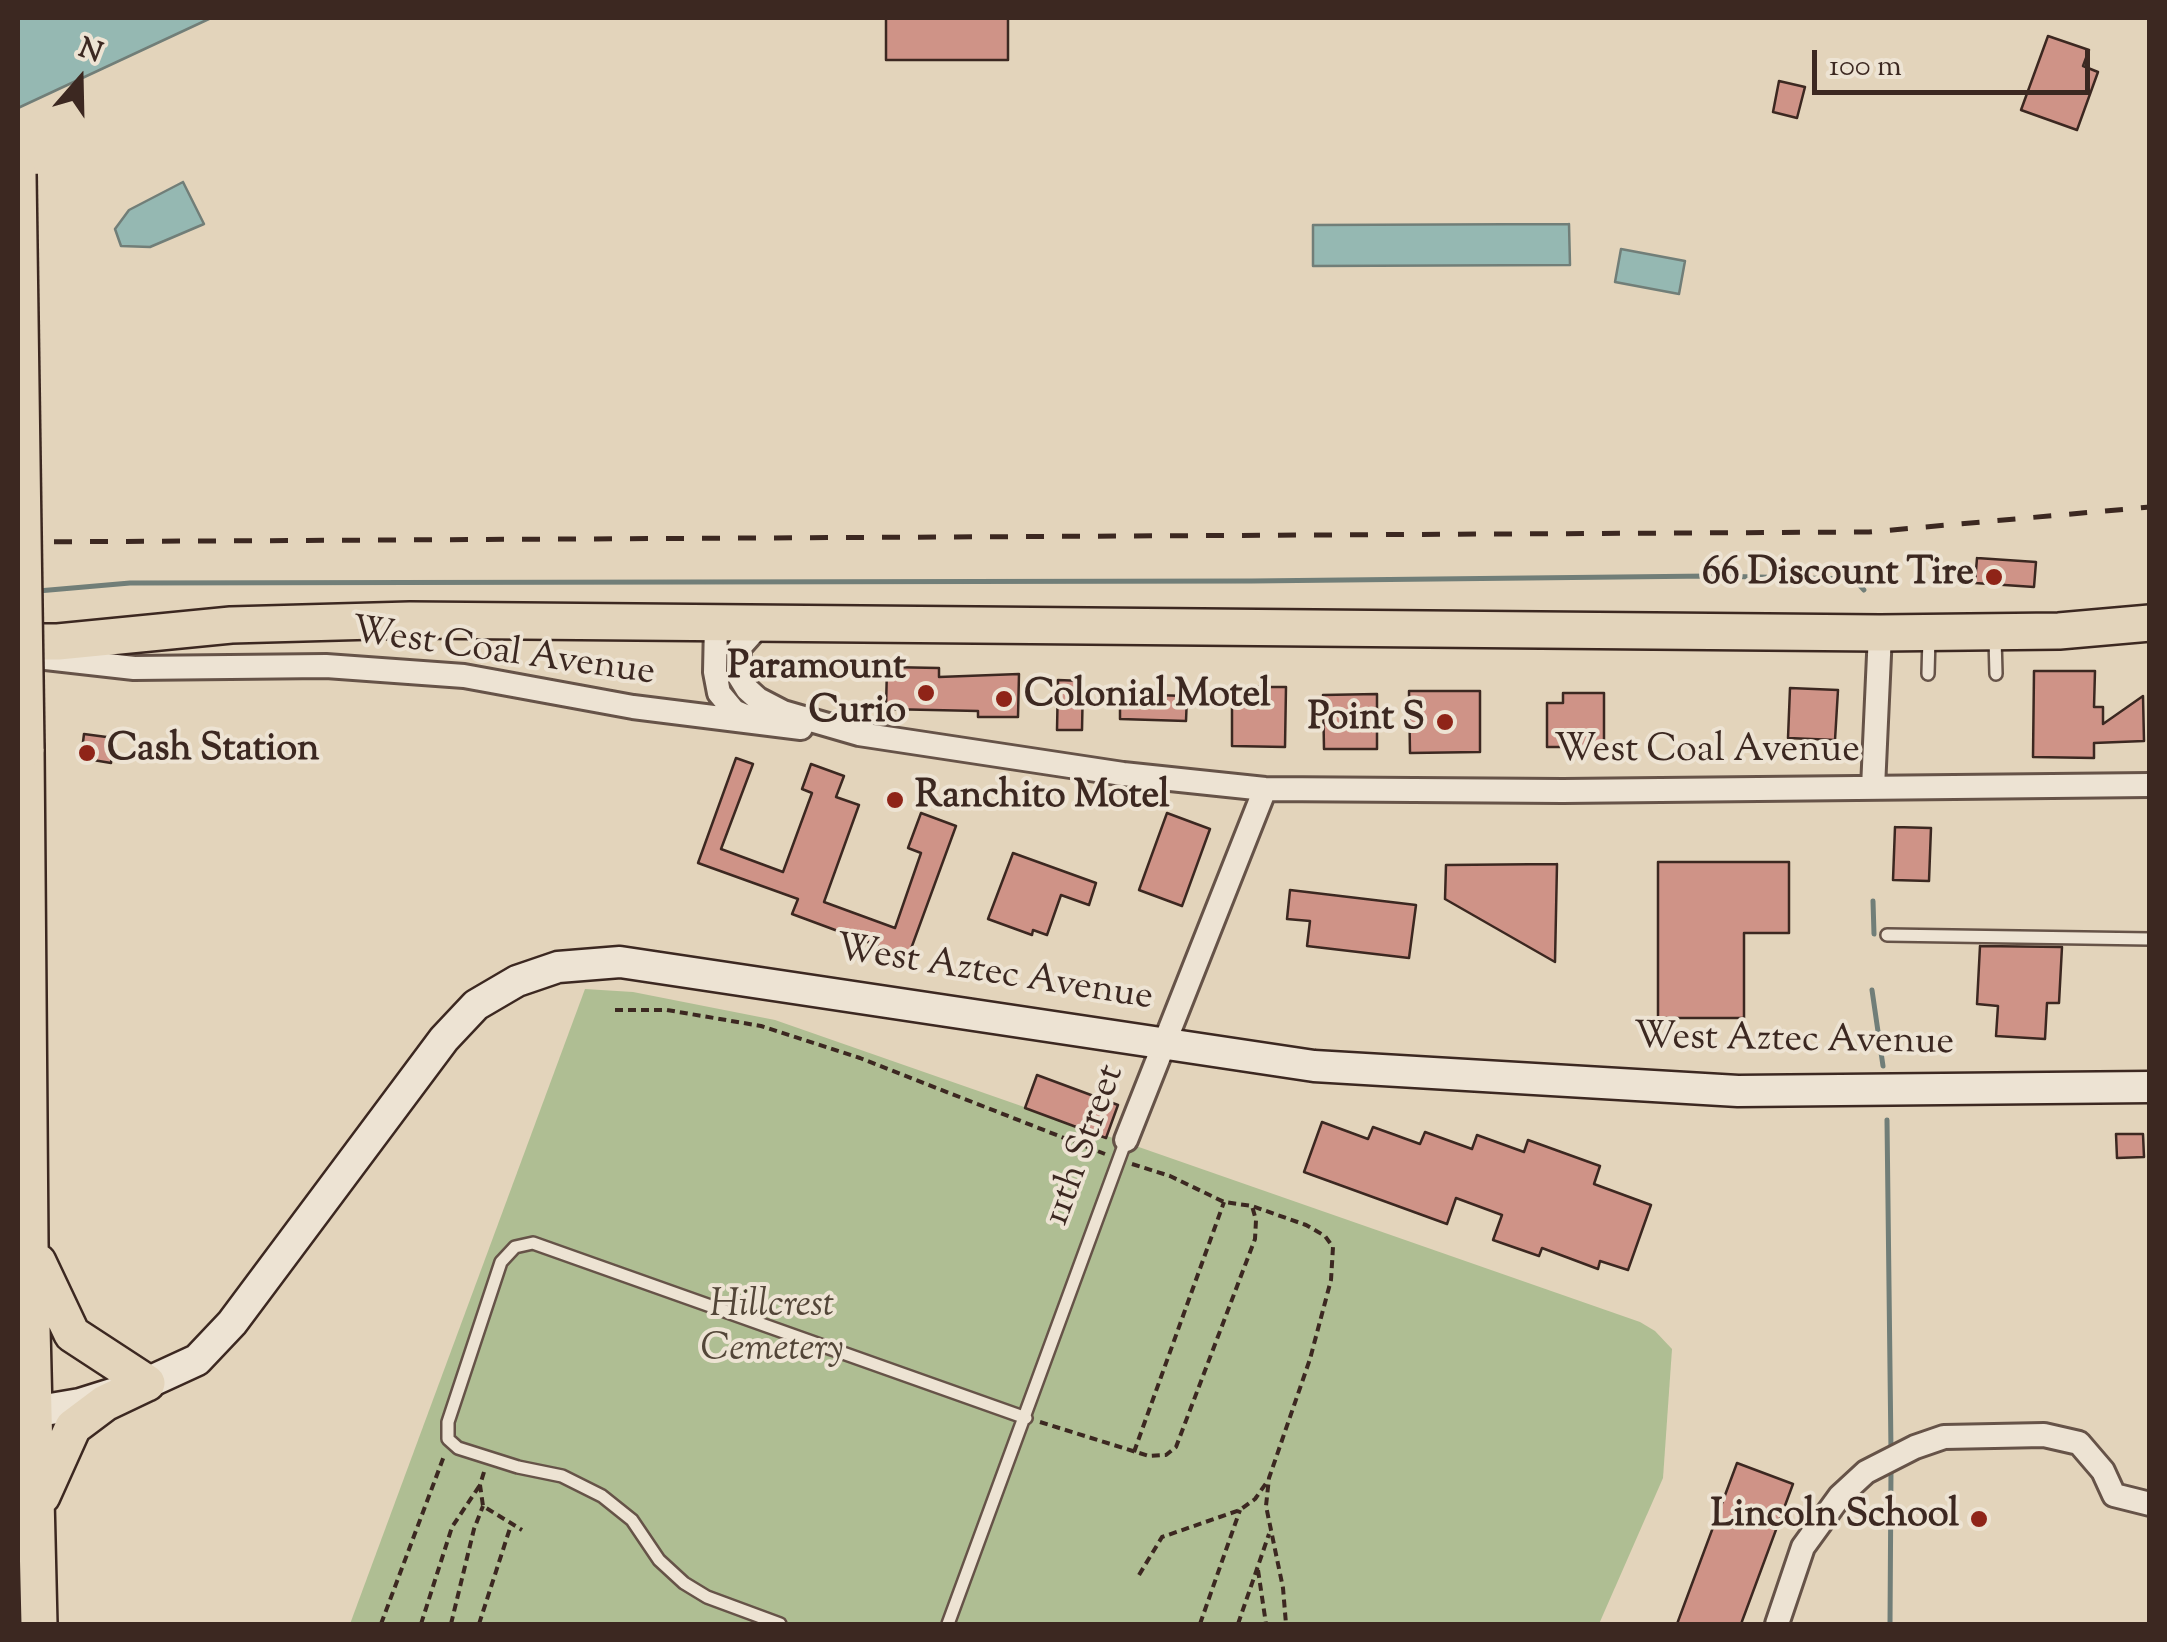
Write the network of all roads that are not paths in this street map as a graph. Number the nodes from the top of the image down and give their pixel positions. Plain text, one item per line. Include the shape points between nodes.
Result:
1 (18, 174) edge
2 (2150, 622) edge
3 (716, 623) junction
4 (776, 623) junction
5 (1995, 632) junction
6 (1929, 633) junction
7 (1880, 634) junction
8 (18, 642) edge
9 (18, 655) edge
10 (1928, 674) dead end
11 (1996, 674) dead end
12 (764, 724) junction
13 (859, 734) junction
14 (2150, 785) edge
15 (1873, 788) junction
16 (1266, 790) junction
17 (1887, 935) dead end
18 (2150, 939) edge
19 (1163, 1044) junction
20 (2150, 1087) edge
21 (1126, 1140) joint
22 (30, 1243) junction
23 (18, 1371) edge
24 (147, 1383) junction
25 (25, 1414) edge
26 (1026, 1418) junction
27 (18, 1462) edge
28 (2150, 1504) edge
29 (38, 1506) junction
30 (30, 1624) edge
31 (39, 1624) edge
32 (780, 1624) edge
33 (948, 1624) edge
34 (1777, 1624) edge

1 - 22 main road, bridge
2 - 5 main road
3 - 4 main road
3 - 8 main road via 370,621
3 - 12 street via 719,693 734,711
4 - 7 main road
4 - 13 street via 756,630 740,648 739,676 747,690 782,712
5 - 6 main road
5 - 11 lane
6 - 7 main road
6 - 10 lane
7 - 15 street
9 - 12 street, West Coal Avenue via 134,668 326,666 464,676
12 - 13 street, West Coal Avenue
13 - 16 street, West Coal Avenue
14 - 15 street, West Coal Avenue
15 - 16 street, West Coal Avenue
16 - 19 street, 11th Street
17 - 18 lane
19 - 20 main road, West Aztec Avenue via 1314,1066 1738,1091
19 - 21 street, 11th Street
19 - 24 main road, West Aztec Avenue via 620,962 558,967 516,981 476,1006 444,1039 232,1324 197,1360
21 - 26 lane, 11th Street
22 - 24 main road via 72,1334
22 - 25 main road
23 - 25 main road
24 - 25 main road, West Aztec Avenue
24 - 29 main road via 73,1427
25 - 29 main road
26 - 32 lane via 533,1243 514,1247 501,1262 448,1438 458,1448 562,1476 602,1496 632,1520 659,1560 684,1582 707,1598
26 - 33 lane, 11th Street
27 - 30 main road via 21,1592
28 - 34 street via 2114,1496 2079,1443 2044,1435 1930,1442 1866,1472 1840,1496 1803,1547
29 - 31 main road

